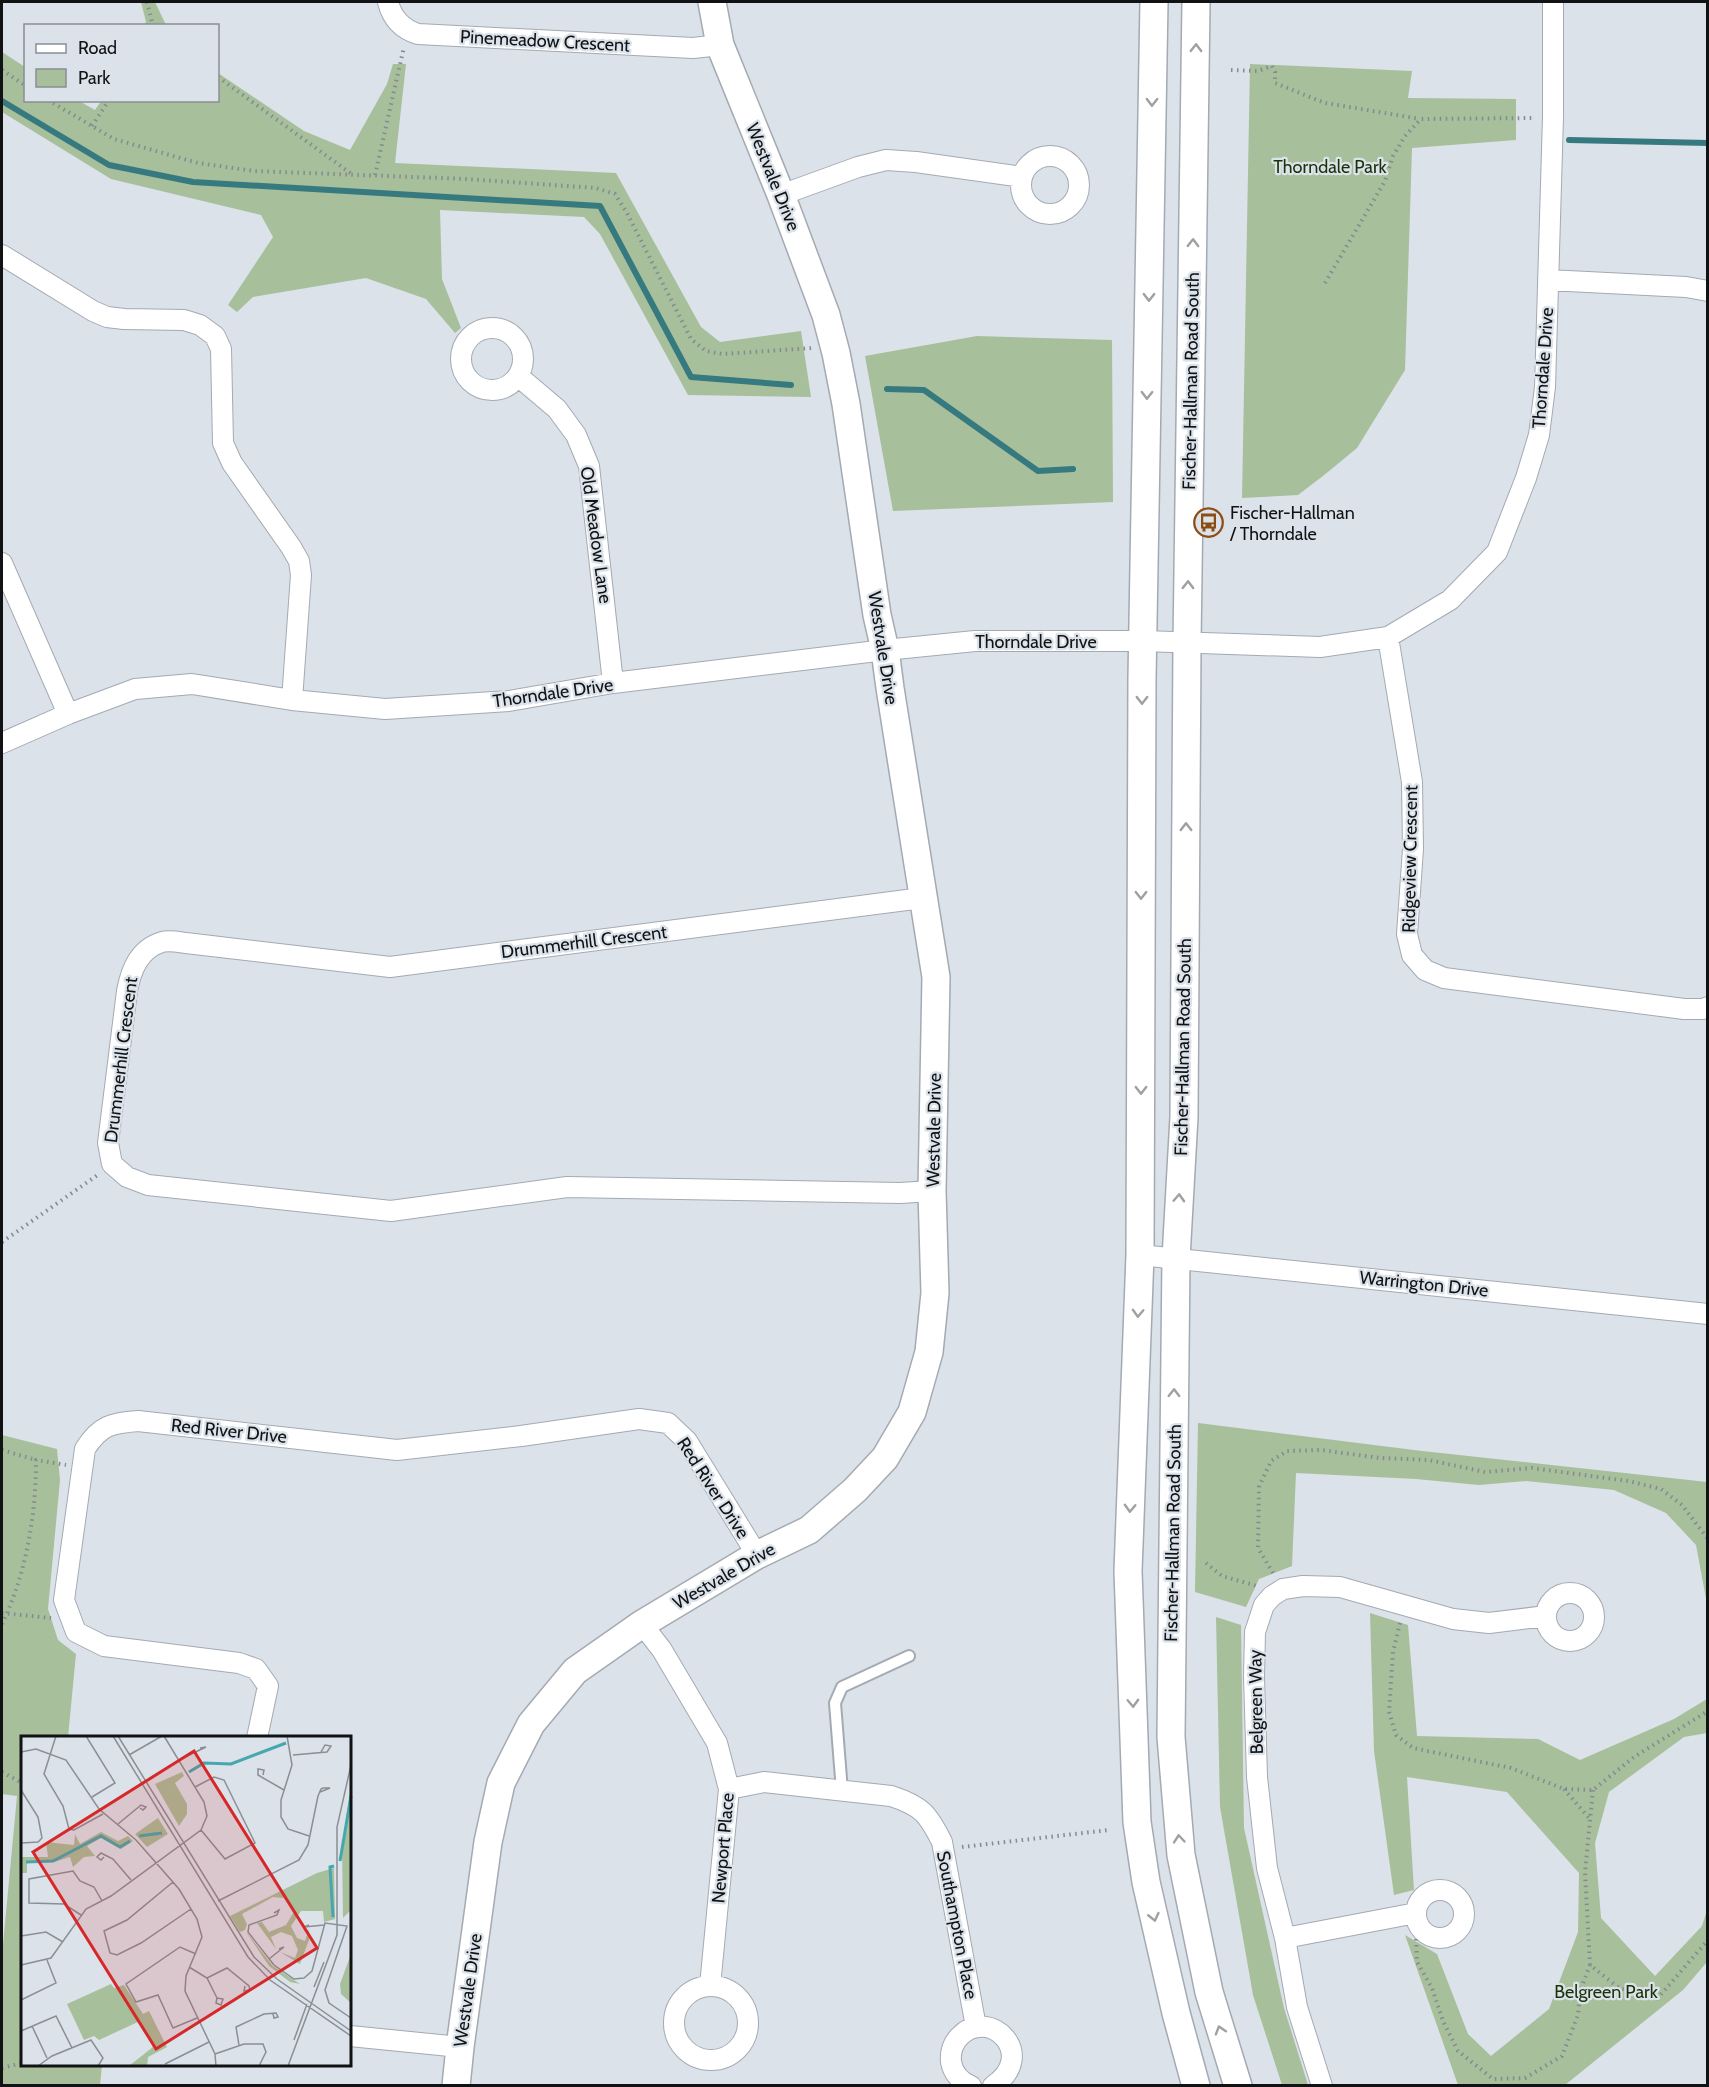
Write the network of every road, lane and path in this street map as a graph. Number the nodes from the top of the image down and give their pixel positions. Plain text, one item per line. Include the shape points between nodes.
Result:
1 (147, 2) edge
2 (388, 2) edge
3 (712, 2) edge
4 (1154, 2) edge
5 (1196, 2) edge
6 (1553, 2) edge
7 (152, 24) edge
8 (407, 30) junction
9 (720, 45) junction
10 (2, 70) edge
11 (1231, 70) dead end
12 (219, 78) edge
13 (24, 85) edge
14 (51, 102) edge
15 (108, 102) edge
16 (1552, 117) junction
17 (1421, 119) junction
18 (92, 126) junction
19 (353, 174) junction
20 (375, 175) junction
21 (1022, 177) dead end
22 (781, 195) junction
23 (2, 255) edge
24 (1548, 280) junction
25 (1325, 284) dead end
26 (1707, 291) edge
27 (836, 353) junction
28 (518, 376) dead end
29 (2, 563) edge
30 (1388, 637) junction
31 (1143, 641) junction
32 (1187, 644) junction
33 (885, 650) junction
34 (613, 683) junction
35 (292, 700) junction
36 (68, 714) junction
37 (2, 743) edge
38 (922, 898) junction
39 (1707, 1007) edge
40 (112, 1164) junction
41 (933, 1191) junction
42 (2, 1242) edge
43 (1140, 1255) junction
44 (1176, 1258) junction
45 (1707, 1314) edge
46 (2, 1450) edge
47 (36, 1460) junction
48 (82, 1467) junction
49 (1707, 1539) edge
50 (757, 1555) junction
51 (1206, 1563) dead end
52 (1258, 1587) dead end
53 (1283, 1589) junction
54 (1404, 1606) junction
55 (4, 1614) edge
56 (1546, 1617) dead end
57 (69, 1618) junction
58 (2, 1624) edge
59 (642, 1624) junction
60 (909, 1656) dead end
61 (1707, 1711) edge
62 (257, 1736) edge
63 (2, 1772) edge
64 (21, 1782) edge
65 (729, 1789) junction
66 (1564, 1789) junction
67 (1593, 1790) junction
68 (842, 1791) junction
69 (1589, 1818) junction
70 (1109, 1830) dead end
71 (944, 1849) junction
72 (1416, 1913) joint
73 (1284, 1938) junction
74 (1707, 1940) edge
75 (1590, 1965) junction
76 (710, 1986) dead end
77 (976, 2027) junction
78 (351, 2036) edge
79 (460, 2047) junction
80 (21, 2063) edge
81 (2, 2068) edge
82 (456, 2085) edge
83 (971, 2085) edge
84 (993, 2085) edge
85 (1196, 2085) edge
86 (1238, 2085) edge
87 (1322, 2085) edge

1 - 7 path
2 - 8 street via 391,12
3 - 9 main road, Westvale Drive
4 -> 31 main road
32 -> 5 main road, Fischer-Hallman Road South
6 - 16 street, Thorndale Drive
8 - 9 street, Pinemeadow Crescent via 418,34 693,48
8 - 20 path
9 - 22 main road, Westvale Drive
10 - 13 path
11 - 17 path via 1258,71 1272,66 1275,83 1325,103
12 - 19 path
14 - 18 path
15 - 18 path
16 - 17 path
16 - 24 street, Thorndale Drive
17 - 25 path via 1405,136 1385,181
18 - 19 path via 114,139 198,163 254,171
19 - 20 path
20 - 27 path via 596,188 615,194 691,339 706,351 722,354 807,347
21 - 22 street via 886,160
22 - 27 main road, Westvale Drive via 826,315
23 - 35 street via 79,304 107,317 184,320 215,336 221,349 223,442 232,463 299,561
24 - 26 street
24 - 30 street, Thorndale Drive via 1545,387 1539,435 1497,552 1450,600
27 - 33 main road, Westvale Drive
28 - 34 street, Old Meadow Lane via 557,409 576,435 589,466
29 - 36 street
30 - 32 street, Thorndale Drive via 1320,647
30 - 39 street, Ridgeview Crescent via 1412,782 1413,849 1407,934 1412,955 1425,970 1444,978 1684,1009
31 - 32 street, Thorndale Drive
31 - 33 street, Thorndale Drive via 975,641
31 -> 43 main road
44 -> 32 main road, Fischer-Hallman Road South via 1184,1117
33 - 34 street, Thorndale Drive
33 - 38 main road, Westvale Drive
34 - 35 street, Thorndale Drive via 509,701 385,709
35 - 36 street, Thorndale Drive via 192,684 135,689
36 - 37 street, Thorndale Drive
38 - 40 street, Drummerhill Crescent via 390,967 163,942 145,951 131,969 108,1143
38 - 41 main road, Westvale Drive via 936,977
40 - 41 street, Drummerhill Crescent via 127,1177 148,1185 391,1211 567,1187
40 - 42 path
41 - 50 main road, Westvale Drive via 935,1293 929,1352 912,1412 885,1458 855,1490 809,1530
43 - 44 street, Warrington Drive
43 -> 85 main road via 1128,1571 1137,1822 1146,1882
44 - 45 street, Warrington Drive
86 -> 44 main road, Fischer-Hallman Road South via 1209,1992 1181,1855 1170,1737
46 - 47 path
47 - 48 path
47 - 55 path via 36,1490 26,1555 20,1580
48 - 50 street, Red River Drive via 85,1449 92,1438 113,1423 138,1421 397,1450 639,1419 668,1423 687,1442
48 - 57 street, Red River Drive via 64,1600
49 - 53 path via 1682,1505 1661,1489 1628,1480 1532,1468 1485,1472 1429,1460 1287,1450 1271,1461 1258,1487 1258,1548
50 - 59 main road, Westvale Drive
51 - 52 path via 1222,1576
53 - 54 street via 1340,1587
53 - 73 street, Belgreen Way via 1264,1605 1255,1632 1254,1677 1257,1777 1267,1868
54 - 56 street via 1453,1619 1489,1623
54 - 66 path via 1393,1652 1389,1712 1395,1735 1413,1748 1511,1768
55 - 57 path
55 - 58 path
57 - 62 street via 76,1632 104,1646 238,1663 256,1669 268,1686
59 - 65 street, Newport Place via 662,1650 717,1743
59 - 79 main road, Westvale Drive via 574,1671 531,1724 501,1783 488,1842
60 - 68 lane via 842,1687 835,1703
61 - 67 path via 1634,1757
63 - 64 path
65 - 68 street, Southampton Place via 764,1782
65 - 76 street, Newport Place
66 - 67 path
66 - 69 path
67 - 69 path
68 - 71 street, Southampton Place via 891,1796 921,1809 931,1820
69 - 75 path via 1585,1872
70 - 71 path
71 - 77 street, Southampton Place
72 - 73 street
72 - 75 path via 1417,1962 1432,1988 1443,2021 1458,2051 1493,2079 1525,2078 1562,2056 1578,2015 1580,1991
73 - 87 street, Belgreen Way via 1297,2007
74 - 75 path via 1657,1999 1619,1988
77 - 83 street via 956,2040 951,2053 956,2075
77 - 84 street via 1002,2035 1011,2051 1010,2070
78 - 79 street
79 - 82 main road, Westvale Drive
80 - 81 path

